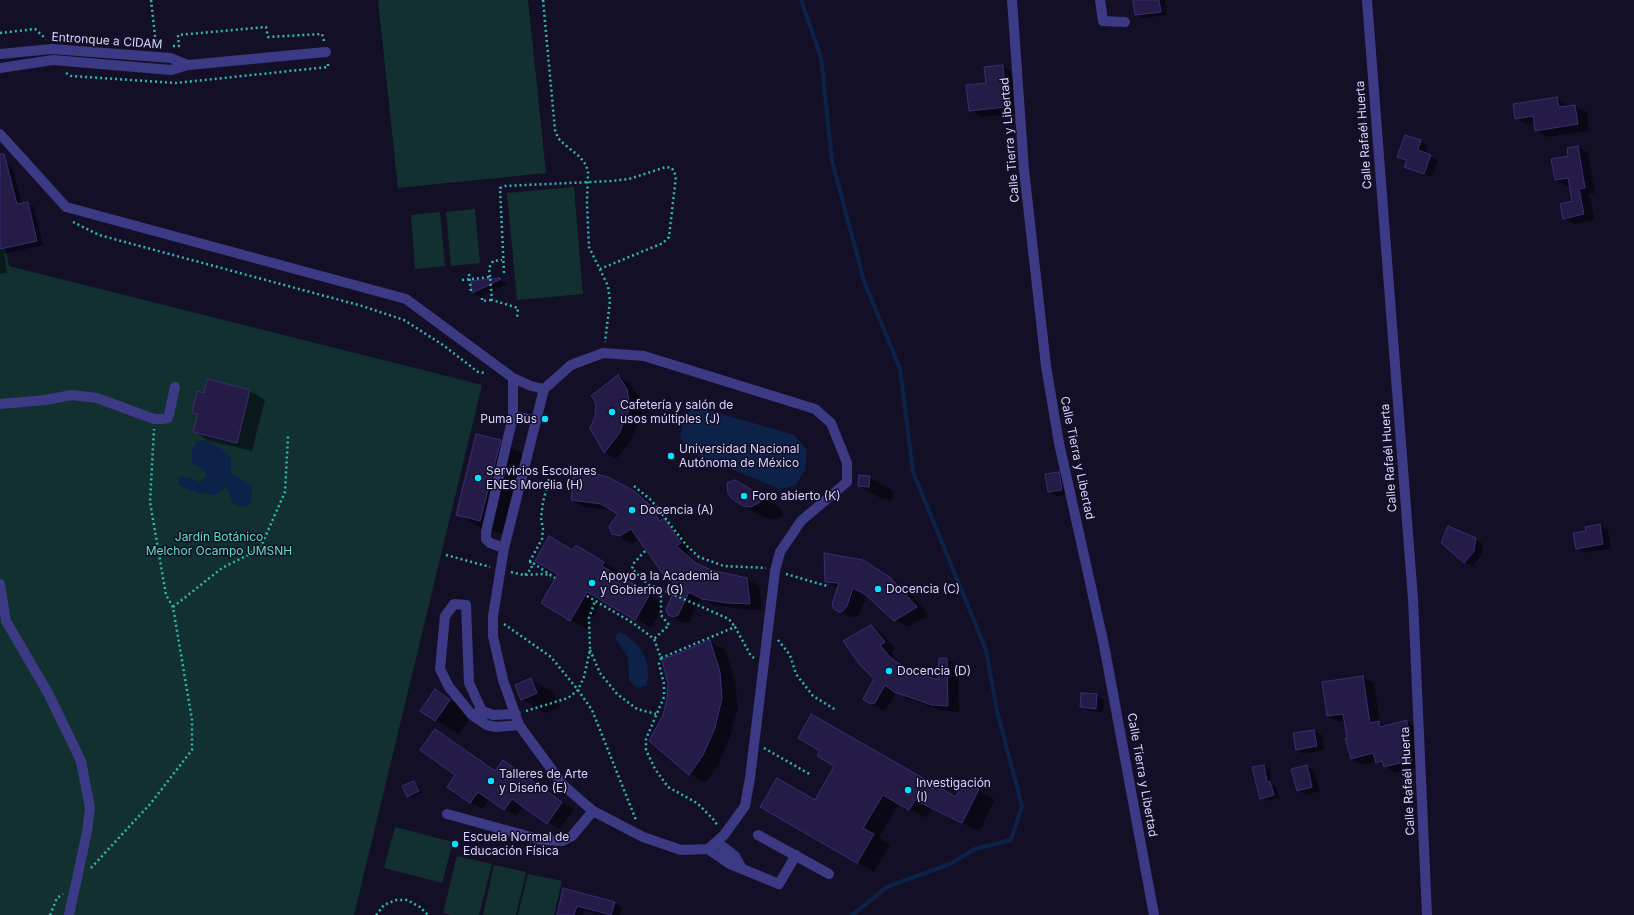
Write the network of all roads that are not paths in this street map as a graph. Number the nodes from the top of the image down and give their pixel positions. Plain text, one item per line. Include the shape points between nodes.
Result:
1 (1012, 0) edge
2 (1100, 0) edge
3 (1367, 0) edge
4 (1125, 22) dead end
5 (326, 52) dead end
6 (0, 54) edge
7 (188, 65) junction
8 (0, 68) edge
9 (0, 134) edge
10 (510, 375) junction
11 (175, 388) dead end
12 (544, 389) junction
13 (0, 404) edge
14 (513, 416) junction
15 (536, 421) junction
16 (504, 548) junction
17 (0, 584) edge
18 (482, 711) junction
19 (516, 714) junction
20 (472, 715) junction
21 (519, 725) junction
22 (593, 811) junction
23 (447, 814) dead end
24 (758, 835) dead end
25 (721, 839) junction
26 (708, 849) junction
27 (796, 855) junction
28 (741, 867) junction
29 (829, 874) dead end
30 (69, 915) edge
31 (1154, 915) edge
32 (1427, 915) edge

1 - 31 street, Calle Tierra y Libertad via 1024,170 1046,366 1059,443 1104,645
2 - 4 street via 1103,21
3 - 32 street, Calle Rafaél Huerta via 1413,600
5 - 7 street, Entronque a CIDAM
6 - 7 street, Entronque a CIDAM via 52,49 171,58
7 - 8 street, Entronque a CIDAM via 171,70 53,60
9 - 10 street via 66,207 406,299
10 - 12 street via 531,386
10 - 14 street
11 - 13 street via 168,418 154,418 97,398 72,395
12 - 15 street
12 - 25 street via 570,364 604,353 644,356 815,410 831,423 847,463 847,482 801,521 780,552 774,571 745,806
14 - 15 street
14 - 16 street via 486,532 486,539 490,543
15 - 16 street
16 - 19 street via 493,616 493,636 503,680
17 - 30 street via 6,621 48,693 81,761 90,808
18 - 19 street via 493,715
18 - 20 street
18 - 20 street via 470,683 466,605 454,604 445,616 440,669 449,687
19 - 21 street
20 - 21 street via 496,727
21 - 22 street via 563,785
22 - 23 street via 572,836 562,841 542,840
22 - 26 street via 643,838 681,850
24 - 27 street
25 - 26 street
25 - 28 street
26 - 28 street via 730,864
27 - 28 street via 779,884
27 - 29 street

